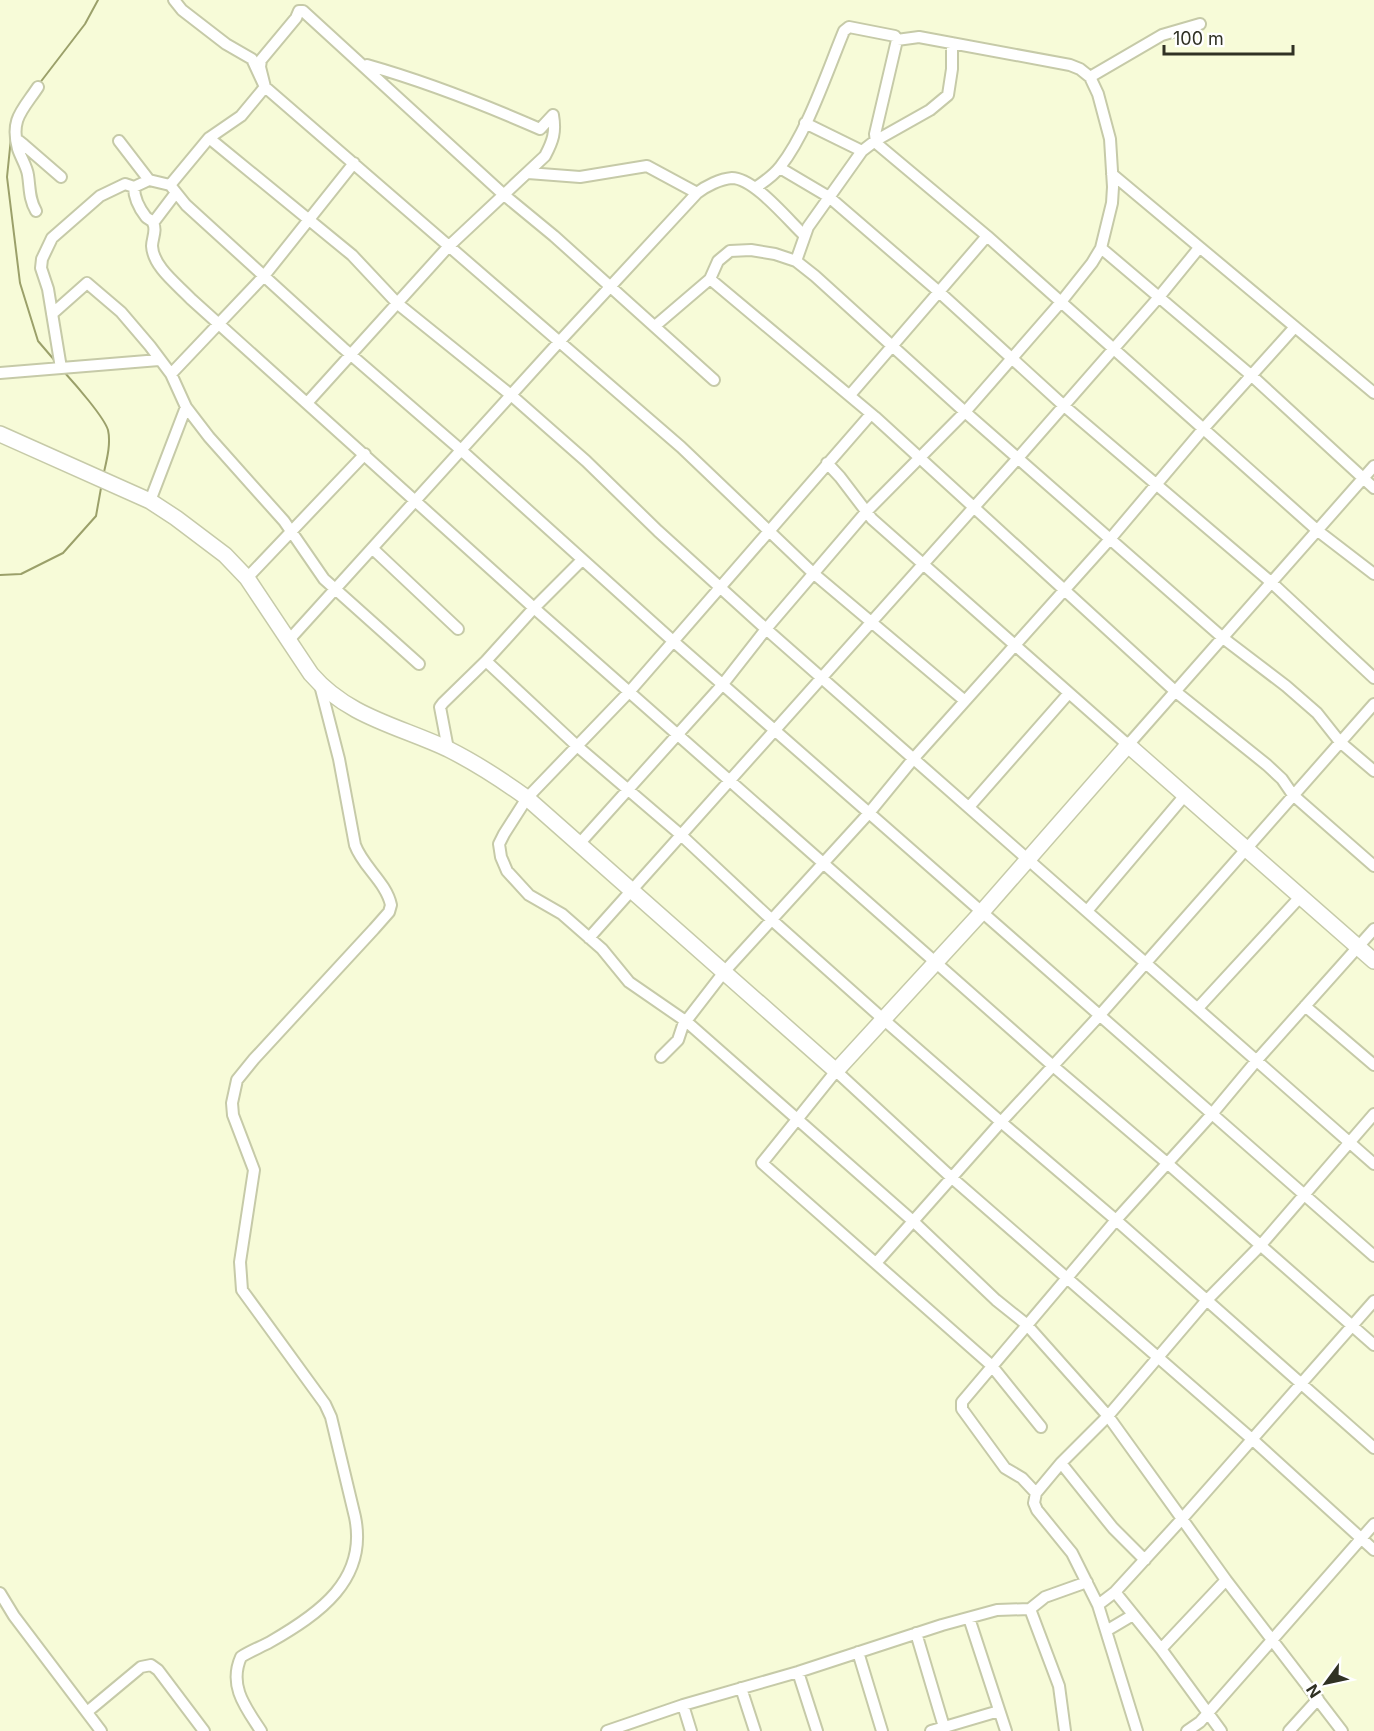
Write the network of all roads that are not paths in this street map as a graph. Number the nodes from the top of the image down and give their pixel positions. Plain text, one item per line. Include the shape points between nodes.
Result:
1 (174, 0) edge
2 (1200, 24) dead end
3 (897, 40) junction
4 (952, 43) junction
5 (363, 64) junction
6 (1090, 77) junction
7 (38, 87) dead end
8 (265, 87) junction
9 (805, 123) junction
10 (209, 138) junction
11 (119, 141) dead end
12 (875, 141) junction
13 (17, 142) junction
14 (862, 151) junction
15 (354, 163) junction
16 (780, 168) junction
17 (528, 173) junction
18 (1112, 174) junction
19 (61, 177) dead end
20 (149, 180) junction
21 (134, 187) junction
22 (755, 188) junction
23 (173, 189) junction
24 (697, 193) junction
25 (503, 194) junction
26 (829, 197) junction
27 (36, 211) dead end
28 (309, 218) junction
29 (153, 223) junction
30 (804, 235) junction
31 (987, 236) junction
32 (448, 247) junction
33 (1101, 248) junction
34 (1199, 248) junction
35 (796, 261) junction
36 (264, 276) junction
37 (710, 279) junction
38 (610, 288) junction
39 (938, 291) junction
40 (1159, 297) junction
41 (1061, 302) junction
42 (398, 304) junction
43 (52, 314) junction
44 (219, 322) junction
45 (655, 326) junction
46 (1294, 328) junction
47 (559, 342) junction
48 (892, 346) junction
49 (1114, 348) junction
50 (352, 356) junction
51 (1011, 359) junction
52 (159, 360) junction
53 (61, 368) junction
54 (0, 373) edge
55 (171, 374) junction
56 (1252, 376) junction
57 (714, 380) dead end
58 (1374, 393) edge
59 (511, 395) junction
60 (850, 395) junction
61 (307, 403) junction
62 (1063, 405) junction
63 (186, 407) junction
64 (965, 412) junction
65 (871, 414) junction
66 (1204, 428) junction
67 (0, 434) edge
68 (461, 450) junction
69 (365, 454) junction
70 (1018, 458) junction
71 (920, 459) junction
72 (827, 463) junction
73 (1374, 466) edge
74 (1363, 479) junction
75 (1156, 486) junction
76 (1374, 488) edge
77 (416, 500) junction
78 (150, 501) junction
79 (972, 507) junction
80 (866, 512) junction
81 (768, 531) junction
82 (1318, 531) junction
83 (292, 532) junction
84 (1111, 538) junction
85 (373, 549) junction
86 (582, 560) junction
87 (922, 564) junction
88 (813, 573) junction
89 (1374, 574) edge
90 (247, 578) junction
91 (1272, 583) junction
92 (720, 586) junction
93 (336, 590) junction
94 (1064, 590) junction
95 (534, 608) junction
96 (871, 621) junction
97 (458, 629) dead end
98 (766, 629) junction
99 (1223, 639) junction
100 (289, 640) junction
101 (673, 641) junction
102 (1015, 645) junction
103 (486, 662) junction
104 (419, 664) dead end
105 (822, 676) junction
106 (1374, 678) edge
107 (723, 684) junction
108 (321, 685) junction
109 (630, 691) junction
110 (1176, 692) junction
111 (1069, 693) junction
112 (965, 701) junction
113 (1374, 704) edge
114 (775, 731) junction
115 (677, 733) junction
116 (1340, 742) junction
117 (1128, 746) junction
118 (577, 747) junction
119 (448, 749) junction
120 (914, 758) junction
121 (1374, 771) edge
122 (730, 780) junction
123 (627, 789) junction
124 (1186, 794) junction
125 (1293, 795) junction
126 (528, 798) junction
127 (969, 807) junction
128 (869, 813) junction
129 (681, 835) junction
130 (580, 843) junction
131 (1246, 847) junction
132 (1027, 859) junction
133 (824, 862) junction
134 (1374, 866) edge
135 (632, 890) junction
136 (1301, 896) junction
137 (1087, 911) junction
138 (981, 913) junction
139 (773, 921) junction
140 (1374, 929) edge
141 (589, 938) junction
142 (1358, 947) junction
143 (1374, 961) edge
144 (936, 962) junction
145 (1144, 962) junction
146 (724, 972) junction
147 (1305, 1006) junction
148 (1198, 1008) junction
149 (1099, 1016) junction
150 (883, 1019) junction
151 (687, 1022) junction
152 (661, 1057) dead end
153 (1257, 1060) junction
154 (1374, 1065) edge
155 (1053, 1066) junction
156 (836, 1071) junction
157 (1212, 1114) junction
158 (1374, 1114) edge
159 (797, 1118) junction
160 (1001, 1122) junction
161 (1348, 1142) junction
162 (1167, 1163) junction
163 (1374, 1164) edge
164 (952, 1178) junction
165 (1305, 1194) junction
166 (1116, 1220) junction
167 (914, 1222) junction
168 (1260, 1246) junction
169 (1374, 1256) edge
170 (876, 1263) junction
171 (1067, 1277) junction
172 (1206, 1301) junction
173 (1374, 1301) edge
174 (1026, 1324) junction
175 (1352, 1325) junction
176 (1374, 1345) edge
177 (1158, 1358) junction
178 (991, 1365) junction
179 (1300, 1383) junction
180 (1108, 1416) junction
181 (1041, 1427) dead end
182 (1252, 1440) junction
183 (1374, 1448) edge
184 (1061, 1463) junction
185 (1036, 1493) junction
186 (1181, 1520) junction
187 (1374, 1524) edge
188 (1361, 1538) junction
189 (1374, 1550) edge
190 (1144, 1560) junction
191 (1226, 1580) junction
192 (1087, 1582) junction
193 (1115, 1592) junction
194 (0, 1593) edge
195 (1098, 1605) junction
196 (1030, 1609) junction
197 (1133, 1615) junction
198 (969, 1618) junction
199 (1106, 1631) junction
200 (916, 1633) junction
201 (1272, 1640) junction
202 (1161, 1649) junction
203 (858, 1652) junction
204 (798, 1671) junction
205 (741, 1688) junction
206 (1318, 1699) junction
207 (682, 1705) junction
208 (999, 1711) junction
209 (87, 1712) junction
210 (1207, 1713) junction
211 (944, 1727) junction
212 (628, 1728) edge
213 (1191, 1730) edge
214 (101, 1731) edge
215 (204, 1731) edge
216 (261, 1731) edge
217 (607, 1731) edge
218 (691, 1731) edge
219 (755, 1731) edge
220 (817, 1731) edge
221 (882, 1731) edge
222 (931, 1731) edge
223 (1006, 1731) edge
224 (1065, 1731) edge
225 (1137, 1731) edge
226 (1221, 1731) edge
227 (1289, 1731) edge
228 (1342, 1731) edge

1 - 8 street via 226,45 252,59
2 - 6 street via 1162,35
3 - 4 street via 919,37
3 - 9 street via 895,36 849,27 845,30
3 - 12 street
4 - 6 street via 1070,65
4 - 12 street via 948,95 930,110
5 - 8 street via 309,15 299,11 261,60
5 - 17 street via 456,93 540,129 553,115 553,141
5 - 25 street
6 - 18 street via 1110,139
7 - 13 street via 16,121
8 - 10 street via 241,116
8 - 15 street
9 - 14 street
9 - 16 street
10 - 23 street
10 - 28 street
11 - 20 street
12 - 14 street
12 - 31 street
13 - 19 street
13 - 27 street
14 - 26 street
15 - 28 street
15 - 32 street
16 - 22 street
16 - 26 street
17 - 24 street via 580,177 647,166
17 - 25 street
18 - 33 street via 1112,203
18 - 34 street
20 - 21 street
20 - 23 street
21 - 29 street via 139,207
21 - 43 street via 117,186 100,196 52,238 41,264
22 - 24 street via 732,178
22 - 30 street
23 - 29 street
23 - 36 street
24 - 38 street
25 - 32 street
25 - 38 street
26 - 30 street
26 - 39 street
28 - 36 street
28 - 42 street via 352,255
29 - 44 street via 154,256 191,299
30 - 35 street
31 - 39 street
31 - 41 street
32 - 42 street
32 - 47 street
33 - 40 street
33 - 41 street
34 - 40 street
34 - 46 street
35 - 37 street via 751,250 730,251 718,261
35 - 48 street
36 - 44 street
36 - 50 street
37 - 45 street
37 - 60 street
38 - 45 street
38 - 47 street
39 - 48 street
39 - 51 street
40 - 49 street
40 - 56 street
41 - 49 street
41 - 51 street
42 - 50 street
42 - 59 street
43 - 52 street via 90,283 121,312
43 - 53 street
44 - 55 street
44 - 61 street
45 - 57 street
46 - 56 street
46 - 58 street
47 - 59 street
47 - 81 street via 681,447
48 - 60 street
48 - 64 street
49 - 62 street
49 - 66 street
50 - 61 street
50 - 68 street
51 - 62 street
51 - 64 street
52 - 53 street
52 - 55 street
53 - 54 street
55 - 63 street
56 - 66 street
56 - 74 street
59 - 68 street
59 - 92 street
60 - 65 street
61 - 69 street
62 - 70 street
62 - 75 street
63 - 78 street
63 - 83 street
64 - 70 street
64 - 71 street
65 - 71 street
65 - 72 street
66 - 75 street
66 - 82 street
67 - 78 street
68 - 77 street
68 - 86 street
69 - 77 street
69 - 83 street
70 - 79 street
70 - 84 street
71 - 79 street
71 - 80 street
72 - 80 street
72 - 81 street
73 - 74 street
74 - 76 street
74 - 82 street
75 - 84 street
75 - 91 street
77 - 85 street
77 - 95 street
78 - 90 street via 225,555
79 - 87 street
79 - 94 street
80 - 87 street
80 - 88 street
81 - 88 street
81 - 92 street
82 - 89 street
82 - 91 street
83 - 90 street
83 - 93 street via 311,563
84 - 94 street
84 - 99 street
85 - 93 street
85 - 97 street
86 - 95 street
86 - 101 street
87 - 96 street
87 - 102 street
88 - 96 street
88 - 98 street
90 - 100 street
91 - 99 street
91 - 106 street
92 - 98 street
92 - 101 street
93 - 100 street
93 - 104 street
94 - 102 street
94 - 110 street
95 - 103 street
95 - 109 street
96 - 105 street
96 - 112 street
98 - 105 street
98 - 107 street
99 - 110 street
99 - 116 street via 1317,713
100 - 108 street
101 - 107 street
101 - 109 street
102 - 111 street
102 - 112 street
103 - 118 street
103 - 119 street via 440,707
105 - 114 street
105 - 120 street
107 - 114 street
107 - 115 street
108 - 119 street via 382,724
108 - 216 street via 355,845 391,905 375,929 237,1080 231,1103 254,1170 240,1262 242,1290 331,1417 357,1524 357,1548 345,1582 320,1610 241,1658 237,1690
109 - 115 street
109 - 118 street
110 - 117 street
110 - 125 street via 1267,765
111 - 117 street
111 - 127 street
112 - 120 street
113 - 116 street
114 - 122 street
114 - 128 street
115 - 122 street
115 - 123 street
116 - 121 street
116 - 125 street
117 - 124 street
117 - 132 street
118 - 123 street
118 - 126 street
119 - 126 street
120 - 127 street
120 - 128 street
122 - 129 street
122 - 133 street
123 - 129 street
123 - 130 street
124 - 131 street
124 - 137 street
125 - 131 street
125 - 134 street
126 - 130 street
126 - 141 street via 499,844 507,871 529,895 562,914
127 - 132 street
128 - 133 street
128 - 138 street
129 - 135 street
129 - 139 street
130 - 135 street
131 - 136 street
131 - 145 street
132 - 137 street
132 - 138 street
133 - 139 street
133 - 144 street
135 - 141 street
135 - 146 street
136 - 142 street
136 - 148 street
137 - 145 street
138 - 144 street
138 - 149 street
139 - 146 street
139 - 150 street
140 - 142 street
141 - 151 street via 629,982
142 - 143 street
142 - 147 street
144 - 150 street
144 - 155 street
145 - 148 street
145 - 149 street
146 - 151 street
146 - 156 street
147 - 153 street
147 - 154 street
148 - 153 street
149 - 155 street
149 - 157 street
150 - 156 street
150 - 160 street
151 - 152 street via 678,1040
151 - 159 street
153 - 157 street
153 - 161 street
155 - 160 street
155 - 162 street
156 - 159 street
156 - 164 street
157 - 162 street
157 - 165 street
158 - 161 street
159 - 167 street
159 - 170 street via 762,1162
160 - 164 street
160 - 166 street
161 - 163 street
161 - 165 street
162 - 166 street
162 - 168 street
164 - 167 street
164 - 171 street
165 - 168 street
165 - 169 street
166 - 171 street
166 - 172 street
167 - 170 street
167 - 174 street
168 - 172 street
168 - 175 street
170 - 178 street
171 - 174 street
171 - 177 street
172 - 177 street
172 - 179 street
173 - 175 street
174 - 178 street
174 - 180 street
175 - 176 street
175 - 179 street
177 - 180 street
177 - 182 street
178 - 181 street
178 - 185 street via 961,1405 1005,1468
179 - 182 street
179 - 183 street
180 - 184 street
180 - 186 street
182 - 186 street
182 - 188 street
184 - 185 street
184 - 190 street
185 - 192 street via 1037,1510 1072,1553
186 - 190 street
186 - 191 street
187 - 188 street
188 - 189 street
188 - 201 street
190 - 193 street
191 - 201 street
191 - 202 street
192 - 195 street
192 - 196 street via 1045,1597
193 - 195 street
193 - 197 street
194 - 209 street
195 - 199 street
196 - 198 street via 997,1610
196 - 224 street via 1059,1686
197 - 199 street
197 - 202 street
198 - 200 street
198 - 208 street
199 - 225 street
200 - 203 street
200 - 211 street
201 - 206 street
201 - 210 street
202 - 210 street
203 - 204 street
203 - 221 street
204 - 205 street
204 - 220 street
205 - 207 street
205 - 219 street
206 - 227 street
206 - 228 street
207 - 212 street
207 - 218 street
208 - 211 street
208 - 223 street
209 - 214 street
209 - 215 street via 141,1667 151,1665
210 - 213 street
210 - 226 street
211 - 222 street
212 - 217 street

